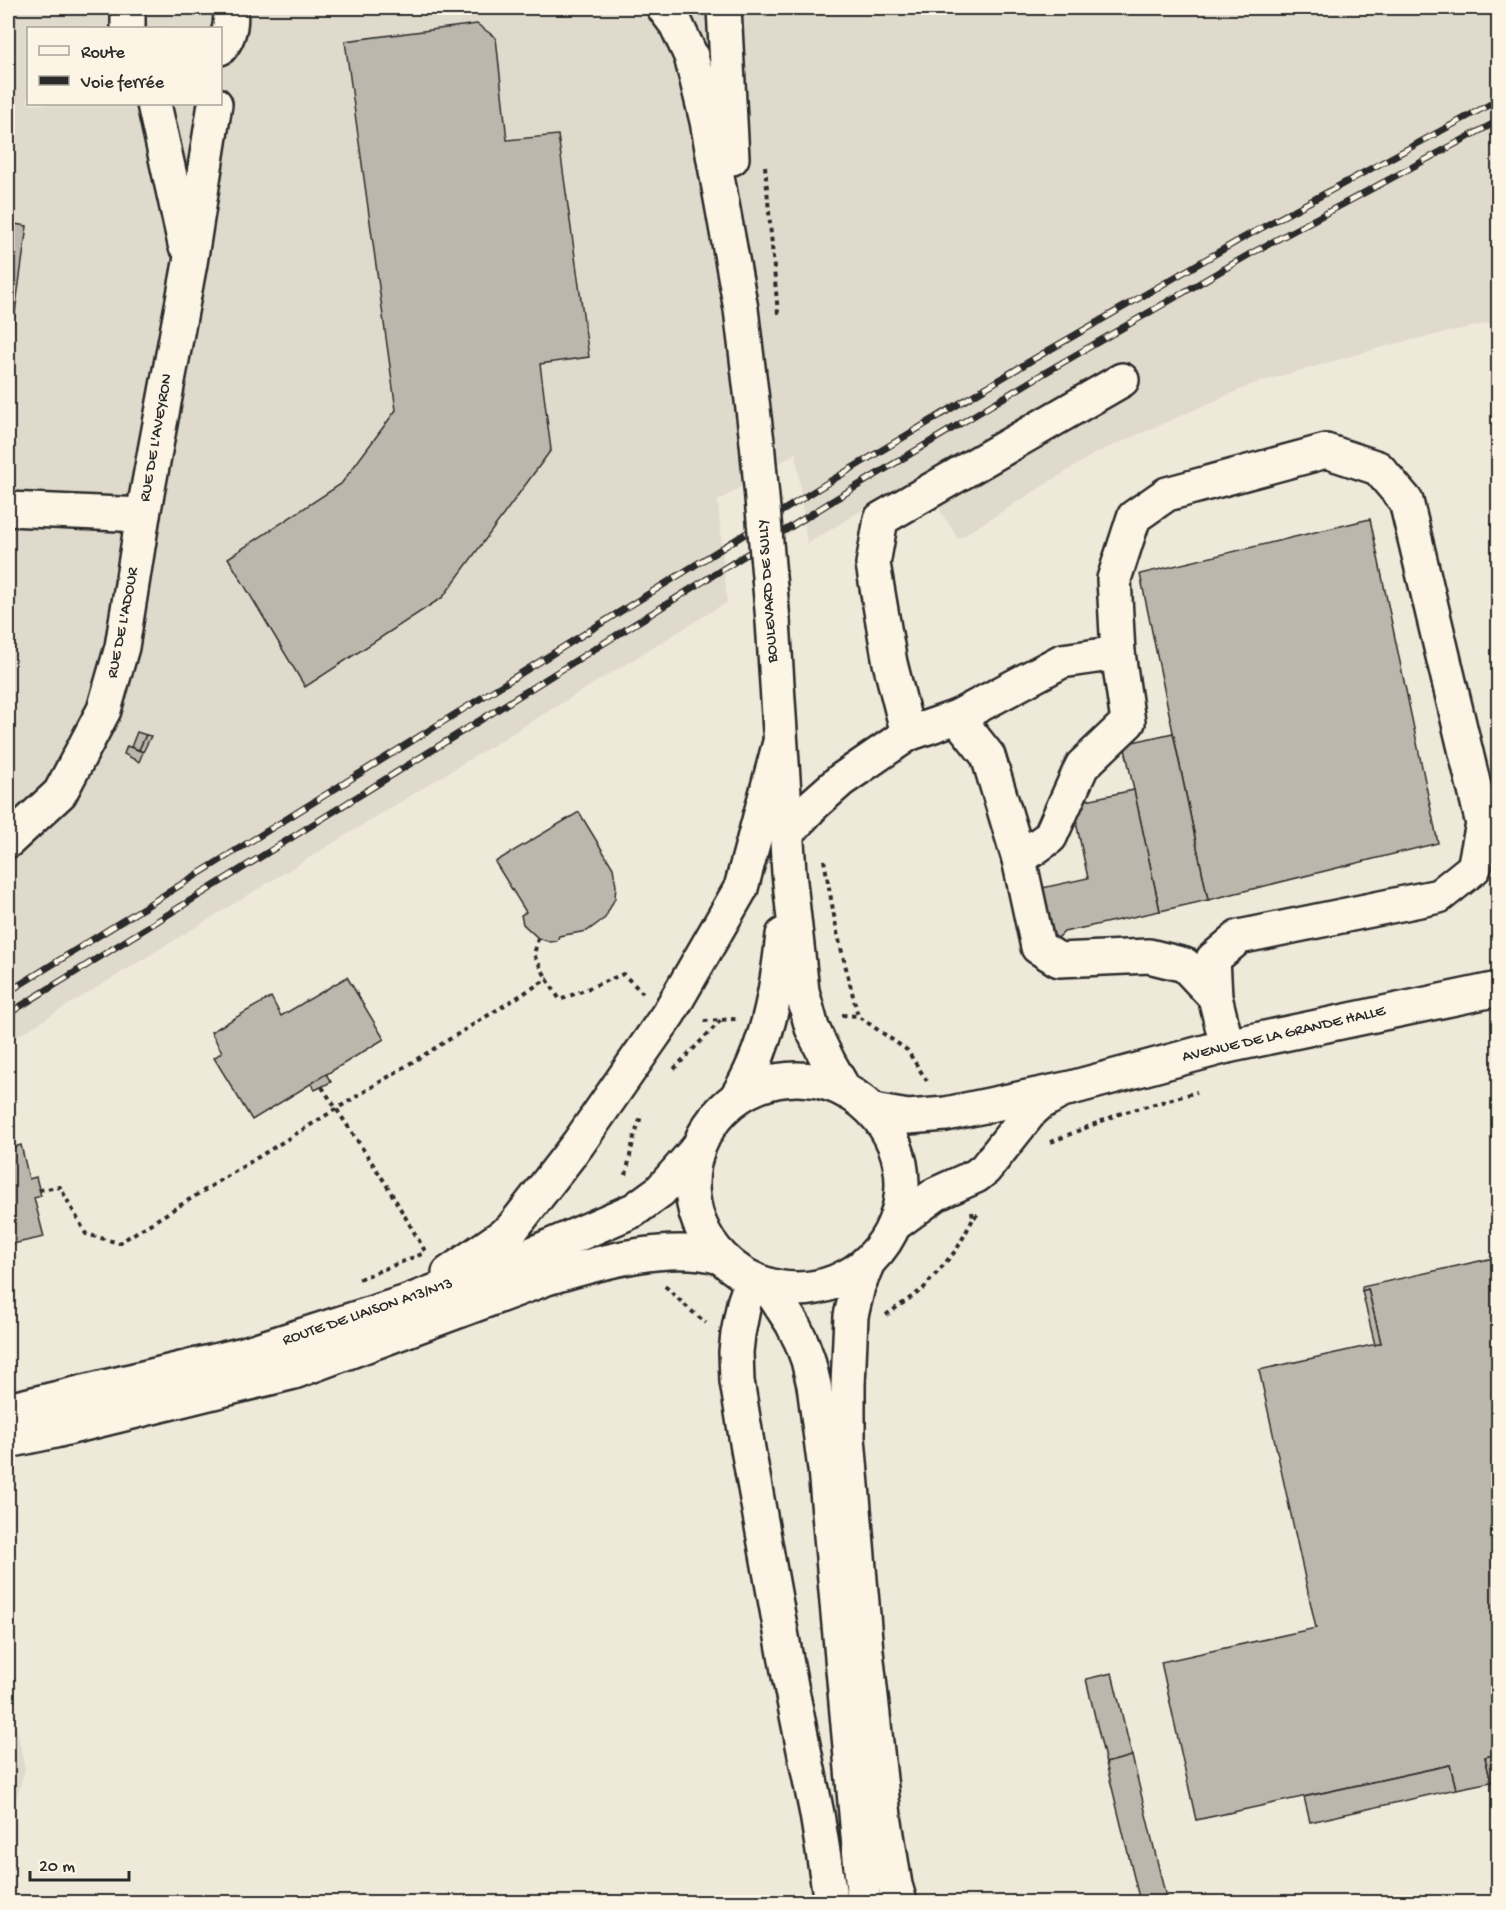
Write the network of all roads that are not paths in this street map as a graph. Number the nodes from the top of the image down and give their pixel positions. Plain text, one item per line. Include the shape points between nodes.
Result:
1 (663, 8) edge
2 (724, 8) edge
3 (154, 105) edge
4 (215, 105) edge
5 (190, 263) junction
6 (741, 309) junction
7 (1122, 380) dead end
8 (8, 509) edge
9 (143, 515) junction
10 (1118, 653) junction
11 (957, 717) junction
12 (908, 734) junction
13 (780, 742) junction
14 (787, 834) junction
15 (8, 841) edge
16 (1019, 859) junction
17 (789, 873) junction
18 (1498, 989) edge
19 (1215, 997) junction
20 (1227, 1046) junction
21 (1071, 1088) junction
22 (845, 1090) junction
23 (736, 1098) junction
24 (873, 1111) junction
25 (698, 1149) junction
26 (895, 1224) junction
27 (720, 1257) junction
28 (868, 1262) junction
29 (760, 1283) junction
30 (407, 1302) junction
31 (8, 1410) edge
32 (8, 1441) edge
33 (831, 1902) edge
34 (864, 1902) edge
35 (900, 1902) edge

1 - 6 main road via 676,24 691,56 707,121
2 - 6 main road
3 - 5 main road, RUE DE L'AVEYRON
4 - 5 main road, RUE DE L'AVEYRON
5 - 9 main road, RUE DE L'AVEYRON
6 - 13 main road, BOULEVARD DE SULLY, bridge via 757,442
7 - 12 main road via 881,519 873,564 890,663
8 - 9 main road, RUE DE L'AVEYRON
9 - 15 main road, RUE DE L'ADOUR via 123,647 104,710 60,793
10 - 11 main road via 1062,662
10 - 16 main road via 1128,722 1082,766 1050,837
10 - 19 main road via 1114,579 1134,517 1167,494 1326,451 1378,468 1406,501 1483,824 1474,868 1439,896 1239,937 1213,959
11 - 12 main road
11 - 16 main road via 988,756
12 - 14 main road via 841,780
13 - 14 main road, BOULEVARD DE SULLY
13 - 30 main road via 741,888 669,1013 578,1144 511,1230
14 - 17 main road, BOULEVARD DE SULLY
16 - 19 main road via 1038,947 1059,960 1149,956 1185,965
17 - 22 main road via 807,1012
17 - 23 main road via 781,957 770,1016 756,1064
18 - 20 main road, AVENUE DE LA GRANDE HALLE
19 - 20 main road
20 - 21 main road, AVENUE DE LA GRANDE HALLE
21 - 24 main road via 946,1114 908,1117
21 - 26 main road via 1040,1103 976,1176 936,1194
22 - 23 main road via 818,1081 790,1079 762,1085
22 - 24 main road
23 - 25 main road via 709,1126
24 - 26 main road via 887,1128 900,1159 903,1181
25 - 27 main road via 692,1174 694,1206 705,1236
25 - 30 main road, ROUTE DE LIAISON A13/N13 via 660,1191 634,1210
26 - 28 main road
27 - 29 main road
27 - 32 main road, ROUTE DE LIAISON A13/N13 via 694,1251 589,1265 294,1371
28 - 29 main road via 838,1281 815,1288 791,1289
28 - 35 main road via 855,1294 850,1328 848,1438 884,1816
29 - 33 main road via 744,1303 736,1352 737,1381
29 - 34 main road via 792,1323 814,1385
30 - 31 main road, ROUTE DE LIAISON A13/N13 via 244,1354

